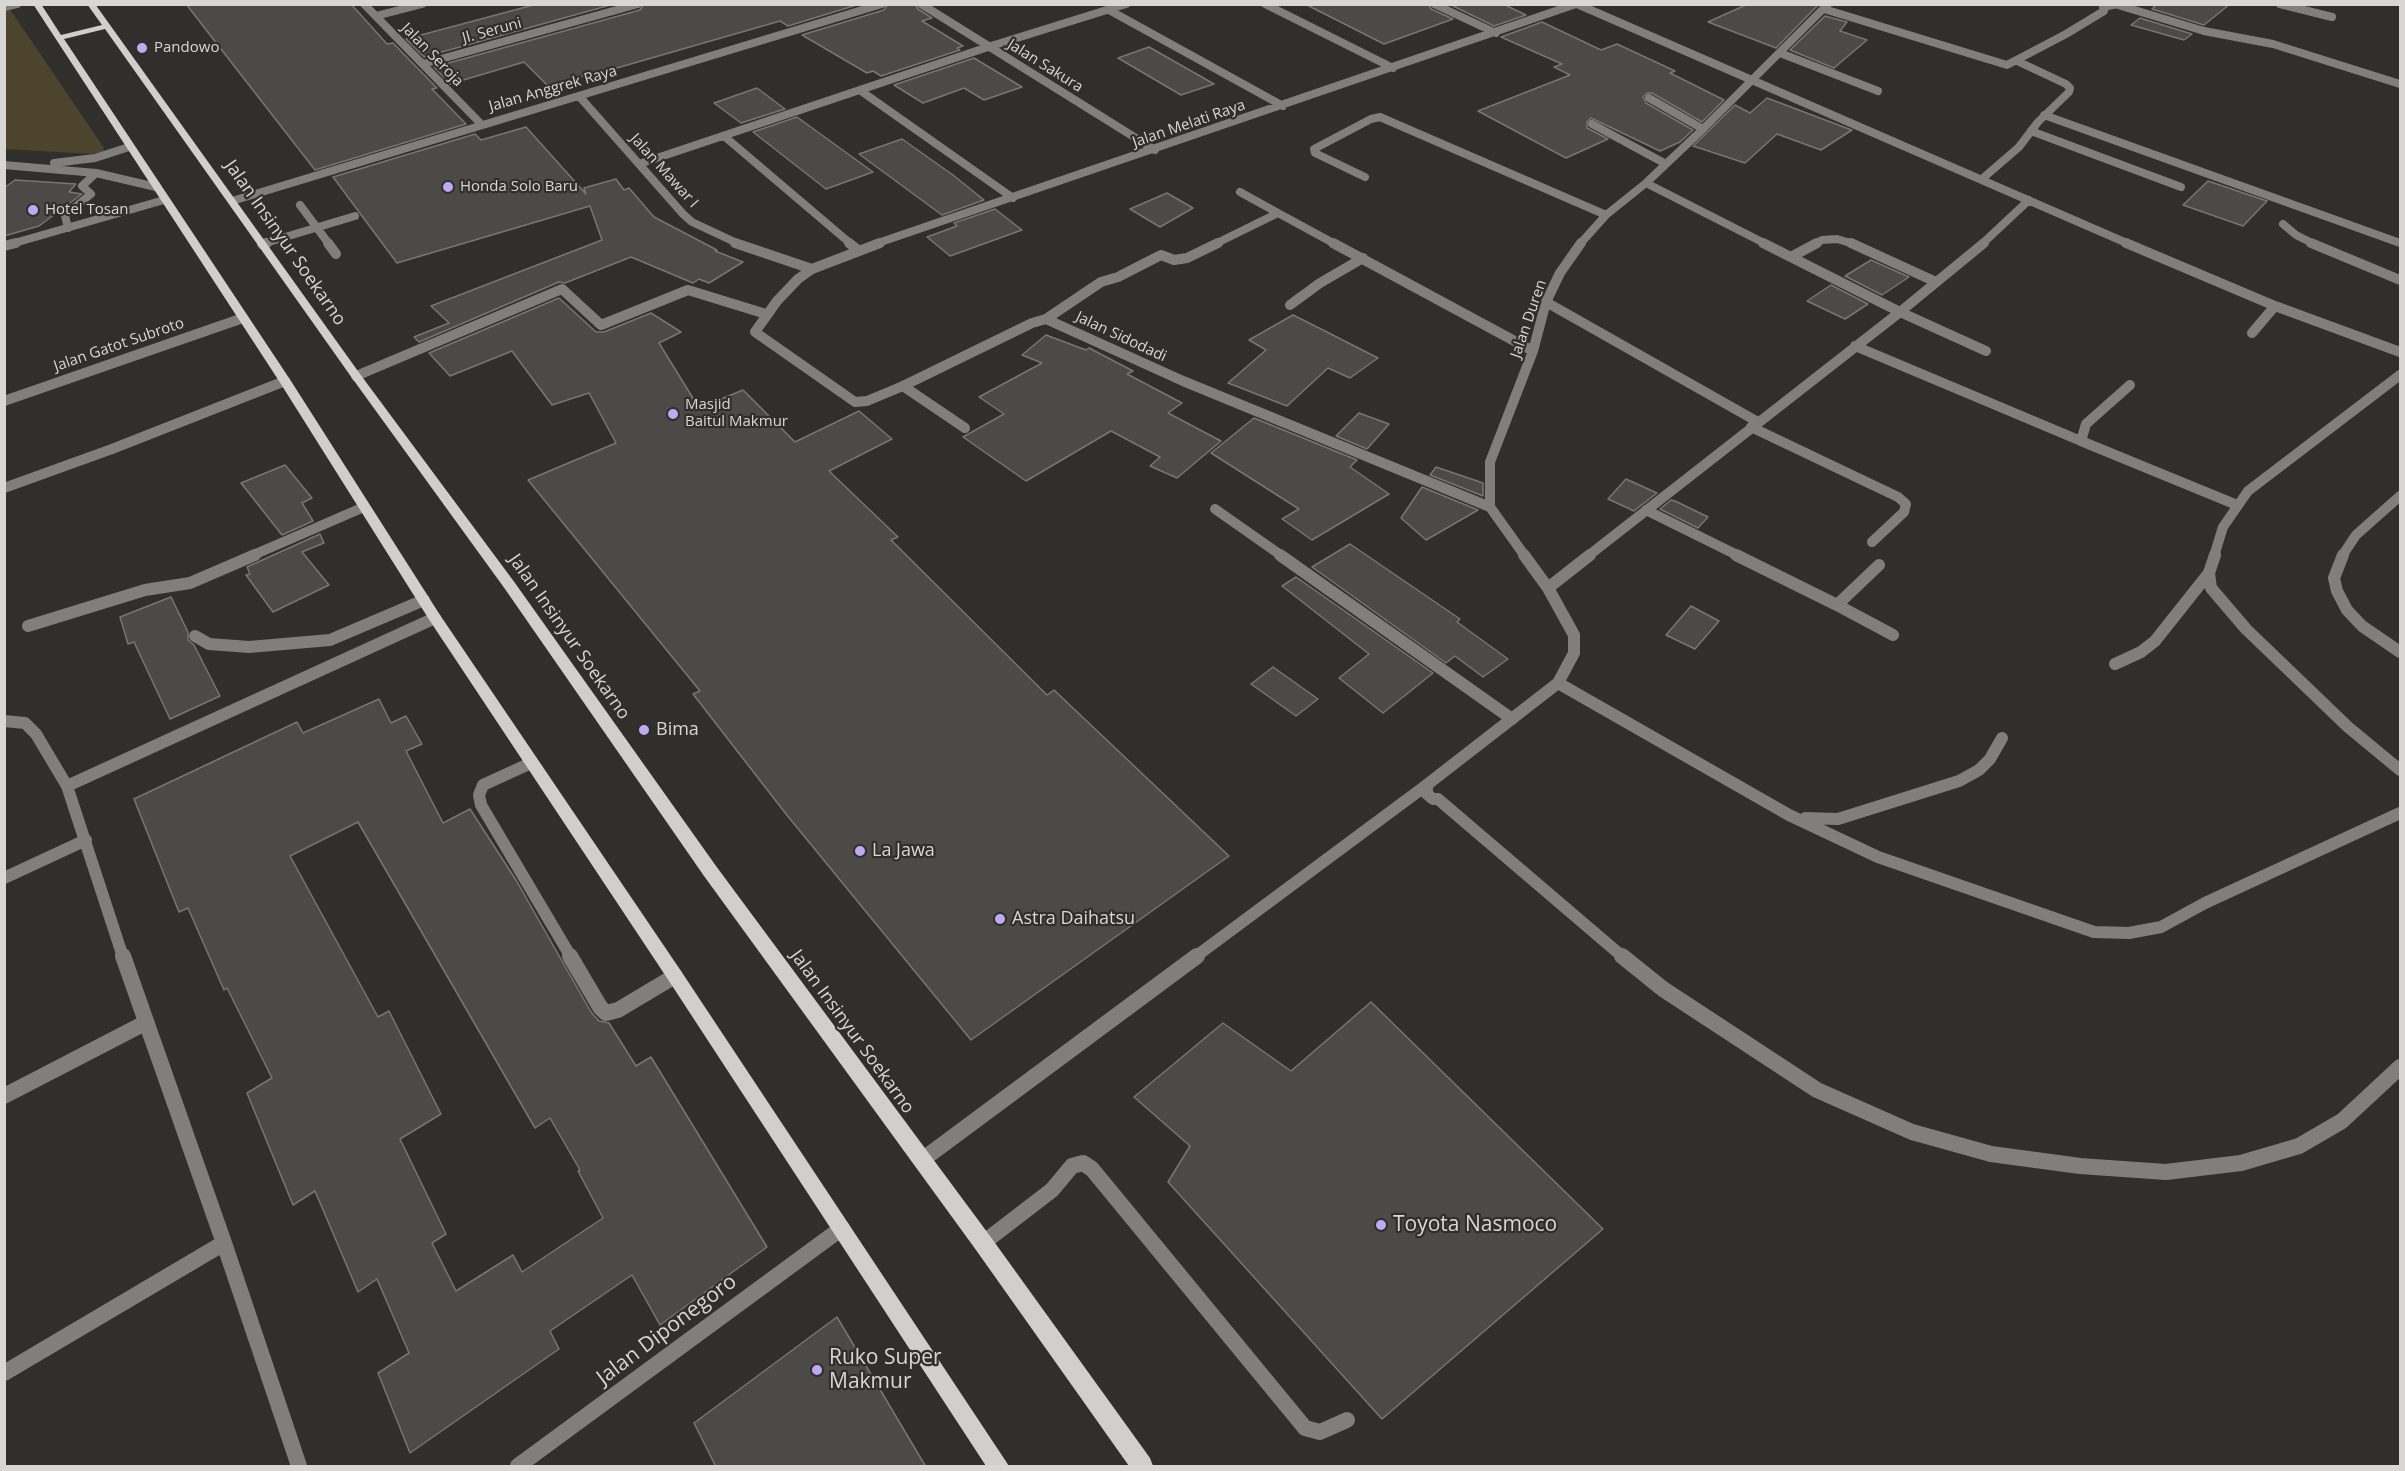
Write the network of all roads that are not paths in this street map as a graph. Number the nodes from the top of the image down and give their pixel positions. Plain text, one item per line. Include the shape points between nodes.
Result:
1 (16, 4) edge
2 (36, 4) edge
3 (91, 4) edge
4 (364, 4) edge
5 (422, 4) edge
6 (638, 4) edge
7 (882, 4) edge
8 (921, 4) edge
9 (1126, 4) edge
10 (1265, 4) edge
11 (1434, 4) edge
12 (1576, 4) edge
13 (2280, 4) edge
14 (2094, 5) edge
15 (2118, 5) edge
16 (4, 7) edge
17 (1826, 7) edge
18 (2103, 7) junction
19 (1109, 10) junction
20 (376, 16) junction
21 (2332, 17) dead end
22 (107, 26) junction
23 (1496, 33) junction
24 (58, 38) junction
25 (988, 47) junction
26 (1780, 53) junction
27 (2017, 61) junction
28 (423, 64) junction
29 (1393, 68) junction
30 (1752, 82) junction
31 (2400, 84) edge
32 (861, 91) junction
33 (1878, 91) dead end
34 (579, 96) junction
35 (1649, 98) dead end
36 (1283, 106) junction
37 (2044, 115) junction
38 (481, 124) junction
39 (1592, 124) dead end
40 (1703, 129) junction
41 (2031, 131) junction
42 (724, 136) junction
43 (129, 147) junction
44 (1155, 150) junction
45 (4, 164) edge
46 (639, 164) junction
47 (1666, 164) junction
48 (96, 174) junction
49 (1365, 177) dead end
50 (1982, 179) junction
51 (1646, 183) junction
52 (2181, 187) dead end
53 (1240, 192) dead end
54 (160, 193) junction
55 (1013, 198) junction
56 (2030, 200) junction
57 (232, 201) junction
58 (300, 205) dead end
59 (1278, 213) junction
60 (1606, 215) junction
61 (355, 216) dead end
62 (2283, 224) dead end
63 (68, 228) junction
64 (317, 228) junction
65 (2400, 243) edge
66 (262, 244) junction
67 (4, 246) edge
68 (858, 250) junction
69 (336, 254) dead end
70 (1791, 257) junction
71 (1363, 258) junction
72 (812, 269) junction
73 (2400, 280) edge
74 (1936, 282) junction
75 (1546, 302) junction
76 (1290, 305) dead end
77 (2276, 306) junction
78 (1900, 312) junction
79 (766, 314) junction
80 (243, 318) junction
81 (1046, 319) junction
82 (755, 332) joint
83 (2252, 333) dead end
84 (1856, 346) junction
85 (1533, 351) junction
86 (1986, 351) dead end
87 (2400, 352) edge
88 (2400, 375) edge
89 (356, 376) junction
90 (285, 381) junction
91 (2130, 385) dead end
92 (903, 386) junction
93 (4, 401) edge
94 (1754, 424) junction
95 (964, 428) dead end
96 (2081, 441) junction
97 (4, 488) edge
98 (2400, 496) edge
99 (2233, 503) junction
100 (364, 507) junction
101 (1490, 507) junction
102 (1215, 509) dead end
103 (1646, 510) junction
104 (1872, 542) dead end
105 (1880, 565) dead end
106 (2209, 573) junction
107 (1548, 588) junction
108 (424, 600) junction
109 (1837, 606) junction
110 (435, 618) junction
111 (28, 627) dead end
112 (1893, 635) dead end
113 (195, 636) dead end
114 (2400, 652) edge
115 (2115, 664) dead end
116 (1558, 683) junction
117 (1512, 719) junction
118 (4, 721) edge
119 (2002, 738) dead end
120 (531, 763) junction
121 (2400, 770) edge
122 (67, 786) junction
123 (1425, 788) junction
124 (2400, 813) edge
125 (1789, 815) junction
126 (86, 840) junction
127 (4, 878) edge
128 (675, 976) junction
129 (145, 1023) junction
130 (2400, 1067) edge
131 (4, 1096) edge
132 (922, 1160) junction
133 (842, 1228) junction
134 (983, 1243) junction
135 (224, 1244) junction
136 (4, 1373) edge
137 (1347, 1420) dead end
138 (299, 1467) edge
139 (519, 1467) edge
140 (998, 1467) edge
141 (1142, 1467) edge

1 - 16 street
2 - 24 main road
3 - 22 main road, Jalan Insinyur Soekarno
4 - 20 street, Jalan Seroja
5 - 20 street
6 - 28 street, Jl. Seruni
7 - 34 street, Jalan Anggrek Raya
8 - 25 street, Jalan Sakura
9 - 19 street
10 - 29 street
11 - 23 street
12 - 23 street, Jalan Melati Raya
12 - 30 street
13 - 21 street
14 - 18 street
15 - 18 street
15 - 31 street via 2204,31 2273,44
17 - 26 street, Jalan Duren
17 - 27 street via 1995,63 2007,65
18 - 27 street via 2104,11
19 - 25 street
19 - 36 street
20 - 28 street, Jalan Seroja
22 - 24 main road
22 - 57 main road, Jalan Insinyur Soekarno
23 - 29 street, Jalan Melati Raya
24 - 43 main road
25 - 32 street
25 - 44 street, Jalan Sakura
26 - 30 street, Jalan Duren
26 - 33 street
27 - 37 street via 2070,88
28 - 38 street, Jalan Seroja
29 - 36 street, Jalan Melati Raya
30 - 40 street, Jalan Duren
30 - 50 street
32 - 42 street
32 - 55 street
34 - 38 street, Jalan Anggrek Raya
34 - 46 street, Jalan Mawar I
35 - 40 street
36 - 44 street, Jalan Melati Raya
37 - 41 street
37 - 65 street
38 - 57 street, Jalan Anggrek Raya
39 - 47 street
40 - 47 street, Jalan Duren
41 - 50 street via 2019,147
41 - 52 street
42 - 46 street
42 - 68 street
43 - 45 street via 84,160
43 - 54 main road
44 - 55 street, Jalan Melati Raya
45 - 48 street
46 - 72 street, Jalan Mawar I via 692,222 732,242
47 - 51 street, Jalan Duren
48 - 54 street via 128,178
48 - 63 street via 82,186 91,194 65,215
49 - 60 street via 1315,153 1314,149 1380,117
50 - 56 street
51 - 60 street, Jalan Duren
51 - 70 street
53 - 59 street
54 - 63 street
54 - 80 main road
55 - 68 street, Jalan Melati Raya
56 - 74 street
56 - 77 street
57 - 66 main road, Jalan Insinyur Soekarno
58 - 64 street
59 - 71 street
59 - 81 street via 1187,258 1174,260 1161,255 1101,282
60 - 75 street, Jalan Duren via 1583,238
61 - 64 street
62 - 73 street via 2320,248
63 - 67 street
64 - 66 street
64 - 69 street
66 - 89 main road, Jalan Insinyur Soekarno
68 - 72 street, Jalan Melati Raya
70 - 74 street via 1822,240 1837,239
70 - 78 street
71 - 76 street
71 - 85 street
72 - 79 street, Jalan Melati Raya
74 - 78 street
75 - 85 street, Jalan Duren
75 - 94 street
77 - 83 street
77 - 87 street
78 - 84 street
78 - 86 street
79 - 82 street, Jalan Melati Raya
79 - 89 street via 688,290 601,325 562,289
80 - 90 main road
80 - 93 street, Jalan Gatot Subroto
81 - 92 street, Jalan Sidodadi
81 - 101 street, Jalan Sidodadi via 1183,381
82 - 92 street, Jalan Sidodadi via 855,402
84 - 94 street
84 - 96 street
85 - 101 street, Jalan Duren via 1490,462
88 - 99 street
89 - 132 main road, Jalan Insinyur Soekarno
90 - 97 street
90 - 100 main road
91 - 96 street via 2086,424
92 - 95 street
94 - 103 street
94 - 104 street via 1906,504 1904,512
96 - 99 street
98 - 114 street via 2356,535 2340,559 2334,578 2347,610 2362,626
99 - 106 street
100 - 108 main road
100 - 111 street via 190,583 145,590
101 - 107 street
102 - 117 street
103 - 107 street
103 - 109 street
105 - 109 street
106 - 115 street via 2155,641
106 - 121 street via 2211,588 2246,629 2349,728
107 - 116 street via 1574,634 1574,654
108 - 110 main road
108 - 113 street via 330,640 249,647 209,644
109 - 112 street
110 - 120 main road
110 - 122 street
116 - 117 street
116 - 125 street
117 - 123 street
118 - 122 street via 25,723 36,734
119 - 125 street via 1979,771 1931,791 1838,819
120 - 128 main road
120 - 128 street via 483,784 480,805 600,1007 606,1013 618,1010
122 - 126 street
123 - 130 street via 1426,793 1663,989 1817,1090 1912,1132 1991,1154 2080,1166 2166,1172 2241,1163 2299,1146 2342,1121
123 - 132 street
124 - 125 street via 2205,903 2162,927 2128,933 2094,932 1942,881 1878,857
126 - 127 street
126 - 129 street
128 - 133 main road
129 - 131 street
129 - 135 street
132 - 134 main road, Jalan Insinyur Soekarno
133 - 139 street, Jalan Diponegoro
133 - 140 main road
134 - 137 street via 1052,1190 1072,1166 1083,1163 1092,1169 1305,1428 1320,1432
134 - 141 main road, Jalan Insinyur Soekarno
135 - 136 street
135 - 138 street

